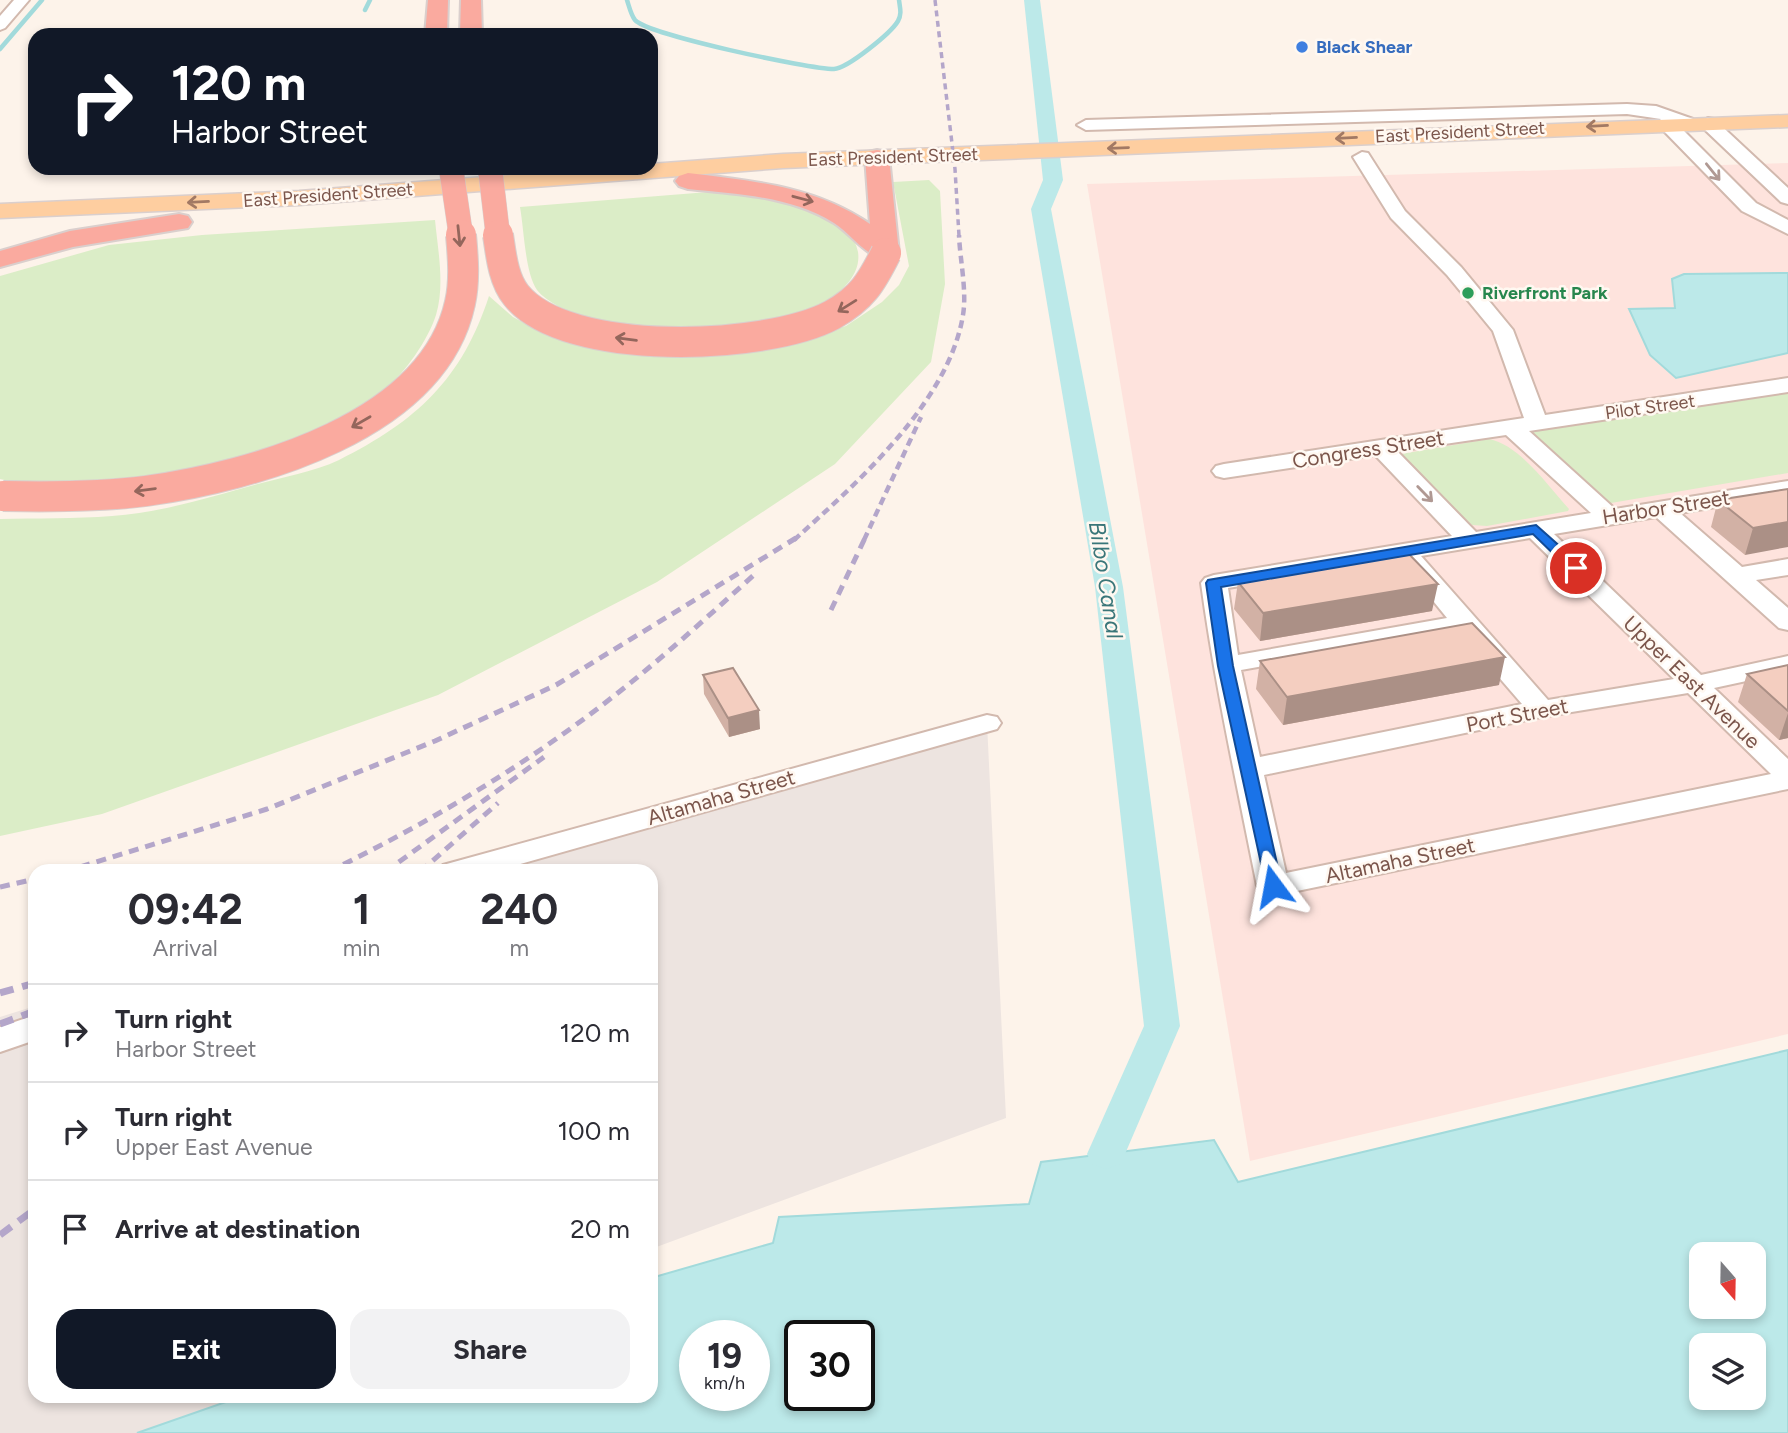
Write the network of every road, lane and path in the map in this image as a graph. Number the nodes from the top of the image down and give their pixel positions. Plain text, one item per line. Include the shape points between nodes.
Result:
1 (22, 0) edge
2 (438, 0) edge
3 (471, 0) edge
4 (0, 25) edge
5 (436, 28) edge
6 (471, 28) edge
7 (1788, 121) edge
8 (1687, 123) junction
9 (1086, 125) dead end
10 (1773, 144) dead end
11 (1732, 145) junction
12 (1690, 146) junction
13 (1362, 157) junction
14 (1083, 158) junction
15 (877, 164) junction
16 (658, 169) edge
17 (452, 175) edge
18 (491, 175) edge
19 (583, 175) edge
20 (688, 181) junction
21 (1788, 198) edge
22 (0, 211) edge
23 (180, 222) junction
24 (1788, 228) edge
25 (0, 229) edge
26 (886, 253) junction
27 (0, 259) edge
28 (1788, 385) edge
29 (1537, 423) junction
30 (1511, 427) junction
31 (1380, 447) junction
32 (1224, 471) dead end
33 (1788, 488) edge
34 (1, 496) edge
35 (1660, 507) junction
36 (1608, 516) junction
37 (1536, 530) junction
38 (1471, 541) junction
39 (1403, 552) junction
40 (1788, 567) edge
41 (1736, 576) junction
42 (1214, 583) joint
43 (1468, 622) junction
44 (1788, 622) edge
45 (1788, 664) edge
46 (1226, 666) junction
47 (1695, 684) junction
48 (1541, 709) junction
49 (987, 723) dead end
50 (1247, 769) junction
51 (1788, 778) edge
52 (483, 864) edge
53 (28, 1030) edge
54 (0, 1040) edge

1 - 4 street
2 - 5 highway
3 - 6 highway
7 - 8 main road, East President Street
8 - 9 street via 1656,111 1627,108
8 - 11 street
8 - 12 street
8 -> 14 main road, East President Street
10 - 11 main road, East President Street
11 - 12 main road, East President Street
11 - 21 street
12 - 13 main road, East President Street
12 -> 24 street via 1749,206
13 - 14 main road, East President Street
13 - 29 street via 1398,214 1503,330
14 - 15 main road, East President Street
15 -> 16 main road, East President Street
15 - 20 main road, East President Street
15 - 26 highway
17 -> 34 highway, bridge via 462,269 460,305 446,339 421,375 381,411 315,445 192,482 103,495
26 -> 18 highway, bridge via 881,274 862,296 795,329 710,343 600,335 542,316 515,295 504,262
19 -> 22 main road, East President Street via 299,198
20 - 23 main road, East President Street
20 -> 26 highway via 768,191 831,209 860,226
23 - 25 main road, East President Street
23 - 27 highway via 70,239
28 - 29 street, Pilot Street
29 - 30 street, Pilot Street
30 - 31 street, Congress Street
30 - 36 street
31 - 32 street, Congress Street
31 -> 38 street
33 - 35 street, Harbor Street
35 - 36 street, Harbor Street
35 - 41 street
36 - 37 street, Harbor Street
37 - 38 street, Harbor Street
37 - 47 street, Upper East Avenue
38 - 39 street, Harbor Street
39 - 42 street, Harbor Street
39 - 43 street
40 - 41 street
41 - 44 street
42 - 46 street, Altamaha Street
43 - 46 street
43 - 48 street
45 - 47 street, Port Street
46 - 50 street, Altamaha Street
47 - 48 street, Port Street
47 - 51 street, Upper East Avenue
48 - 50 street, Port Street
49 - 52 street, Altamaha Street
50 - 51 street, Altamaha Street via 1273,886
53 - 54 street

